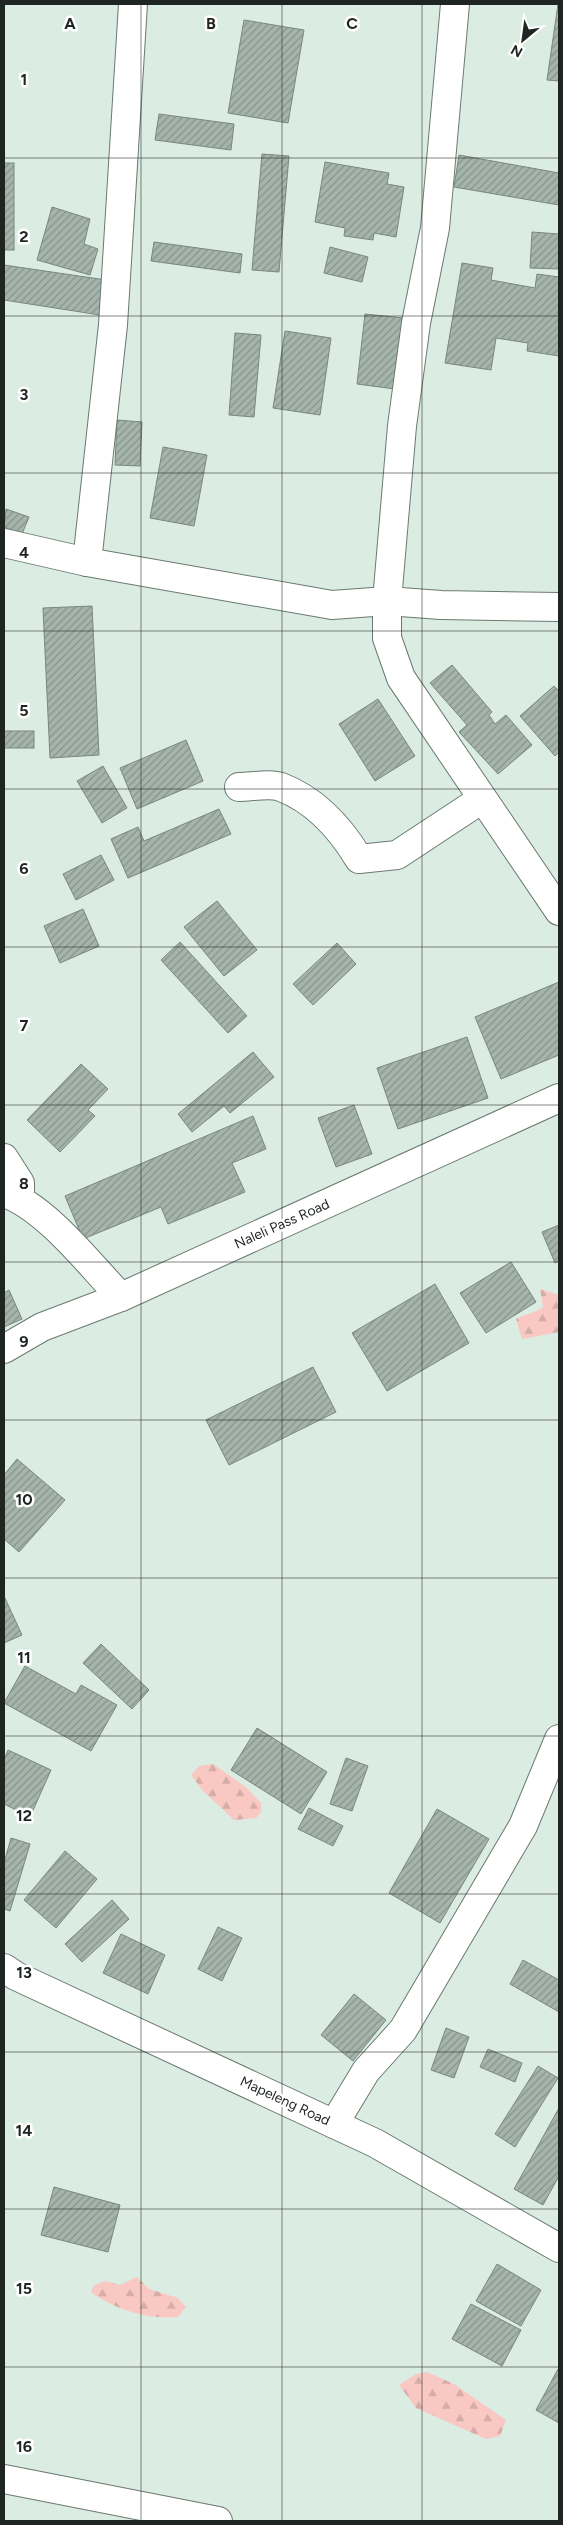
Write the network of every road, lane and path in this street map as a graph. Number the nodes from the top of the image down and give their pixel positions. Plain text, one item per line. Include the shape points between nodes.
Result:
1 (133, 4) edge
2 (455, 4) edge
3 (4, 543) edge
4 (88, 562) junction
5 (387, 601) junction
6 (559, 608) edge
7 (239, 787) dead end
8 (482, 799) junction
9 (559, 911) edge
10 (559, 1098) edge
11 (4, 1158) edge
12 (12, 1196) edge
13 (121, 1297) junction
14 (4, 1349) edge
15 (559, 1738) edge
16 (4, 1968) edge
17 (334, 2124) junction
18 (559, 2248) edge
19 (4, 2479) edge
20 (218, 2521) edge

1 - 4 street via 112,324
2 - 5 street via 435,228 416,323 402,426
3 - 4 street
4 - 5 street via 332,605
5 - 6 street
5 - 8 street via 387,638 400,678
7 - 8 street via 280,787 314,806 347,838 359,859 397,855
8 - 9 street
10 - 13 street, Naleli Pass Road
11 - 12 street via 20,1183
12 - 13 street via 51,1224
13 - 14 street, Naleli Pass Road via 42,1327
15 - 17 street via 523,1826 403,2030 366,2071
16 - 17 street, Mapeleng Road
17 - 18 street, Mapeleng Road via 375,2143
19 - 20 street

